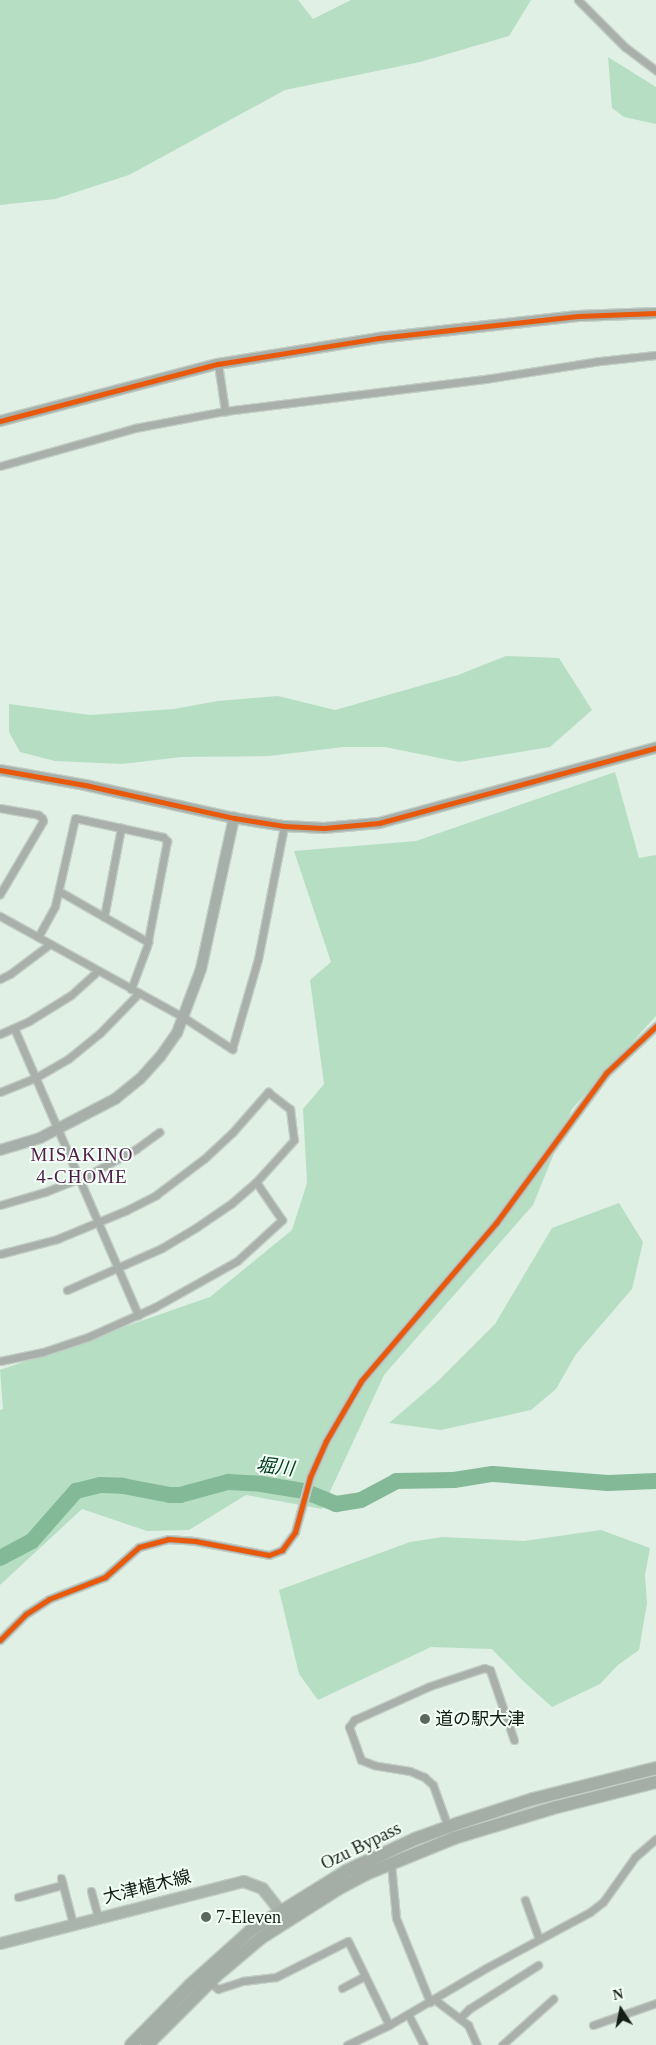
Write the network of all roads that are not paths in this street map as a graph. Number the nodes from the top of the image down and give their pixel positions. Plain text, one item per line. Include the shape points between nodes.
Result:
1 (578, 0) edge
2 (656, 70) edge
3 (656, 313) edge
4 (656, 355) edge
5 (218, 364) junction
6 (225, 411) junction
7 (0, 421) edge
8 (0, 466) edge
9 (656, 748) edge
10 (0, 770) edge
11 (0, 808) edge
12 (234, 818) junction
13 (284, 826) junction
14 (121, 828) junction
15 (59, 892) junction
16 (0, 894) edge
17 (1, 917) edge
18 (104, 917) junction
19 (38, 937) junction
20 (148, 942) junction
21 (50, 944) junction
22 (98, 971) junction
23 (0, 979) edge
24 (131, 989) junction
25 (138, 993) junction
26 (183, 1017) junction
27 (656, 1026) edge
28 (14, 1028) junction
29 (0, 1034) edge
30 (35, 1078) junction
31 (0, 1092) edge
32 (58, 1129) junction
33 (159, 1132) dead end
34 (0, 1150) edge
35 (79, 1178) junction
36 (256, 1182) junction
37 (0, 1205) edge
38 (99, 1222) junction
39 (0, 1254) edge
40 (119, 1268) junction
41 (67, 1290) dead end
42 (138, 1315) junction
43 (0, 1361) edge
44 (0, 1640) edge
45 (514, 1740) dead end
46 (656, 1770) edge
47 (656, 1782) edge
48 (448, 1827) junction
49 (656, 1839) edge
50 (391, 1863) junction
51 (91, 1891) dead end
52 (18, 1897) dead end
53 (526, 1900) dead end
54 (283, 1916) junction
55 (98, 1918) junction
56 (73, 1924) junction
57 (539, 1939) junction
58 (0, 1943) edge
59 (538, 1965) dead end
60 (365, 1976) junction
61 (210, 1982) junction
62 (342, 1988) dead end
63 (554, 1999) dead end
64 (432, 2001) junction
65 (656, 2003) edge
66 (408, 2014) junction
67 (460, 2018) junction
68 (389, 2025) junction
69 (593, 2025) dead end
70 (131, 2045) edge
71 (148, 2045) edge
72 (347, 2045) edge
73 (424, 2045) edge
74 (477, 2045) edge
75 (502, 2045) edge

1 - 2 street via 625,47
3 - 5 street via 578,316 378,338
4 - 6 street
5 - 6 street
5 - 7 street
6 - 8 street via 135,428
9 - 13 street via 379,823 324,828
10 - 12 street
11 - 16 street via 38,816 43,821
12 - 13 street
12 - 26 street via 201,969
13 - 26 street via 258,959 232,1049
14 - 15 street via 75,818
14 - 18 street
14 - 20 street via 163,837 167,841
15 - 18 street
15 - 19 street
17 - 19 street
18 - 20 street
19 - 21 street
20 - 24 street
21 - 22 street
21 - 23 street
22 - 24 street
22 - 28 street via 71,995
24 - 25 street
25 - 26 street
25 - 30 street via 100,1033 68,1059
26 - 32 street via 160,1058 140,1079 115,1099
27 - 44 street via 606,1073 496,1224 361,1381 318,1459 295,1532 282,1550 269,1555 168,1539 140,1547 105,1577 49,1599 26,1614
28 - 29 street
28 - 30 street
30 - 31 street
30 - 32 street
32 - 34 street
32 - 35 street
33 - 35 street via 136,1149
35 - 37 street
35 - 38 street
36 - 38 street via 294,1140 290,1109 268,1092 232,1133 180,1179 156,1195
36 - 40 street via 197,1227
36 - 42 street via 282,1220 237,1261
38 - 39 street via 57,1239
38 - 40 street
40 - 41 street
40 - 42 street
42 - 43 street via 43,1352
45 - 48 street via 490,1670 484,1668 430,1686 354,1720 349,1727 361,1760 424,1777 433,1785
46 - 48 highway, Ozu Bypass via 533,1799
47 - 50 highway, Ozu Bypass via 454,1838
48 - 54 highway, Ozu Bypass via 346,1871
49 - 57 street via 635,1857 603,1902
50 - 54 highway, Ozu Bypass
50 - 64 street via 396,1918
51 - 55 street
52 - 56 street via 61,1881
53 - 57 street
54 - 55 main road, 大津植木線 via 262,1888 243,1881
54 - 61 highway, Ozu Bypass
54 - 70 highway, Ozu Bypass via 251,1930
55 - 56 main road, 大津植木線
56 - 58 main road, 大津植木線
57 - 64 street
59 - 67 street
60 - 61 street via 348,1941 276,1977 243,1981 218,1990
60 - 62 street
60 - 68 street
61 - 71 highway, Ozu Bypass
63 - 75 street
64 - 66 street
64 - 67 street
65 - 69 street
66 - 68 street
66 - 73 street
67 - 74 street via 472,2032
68 - 72 street

